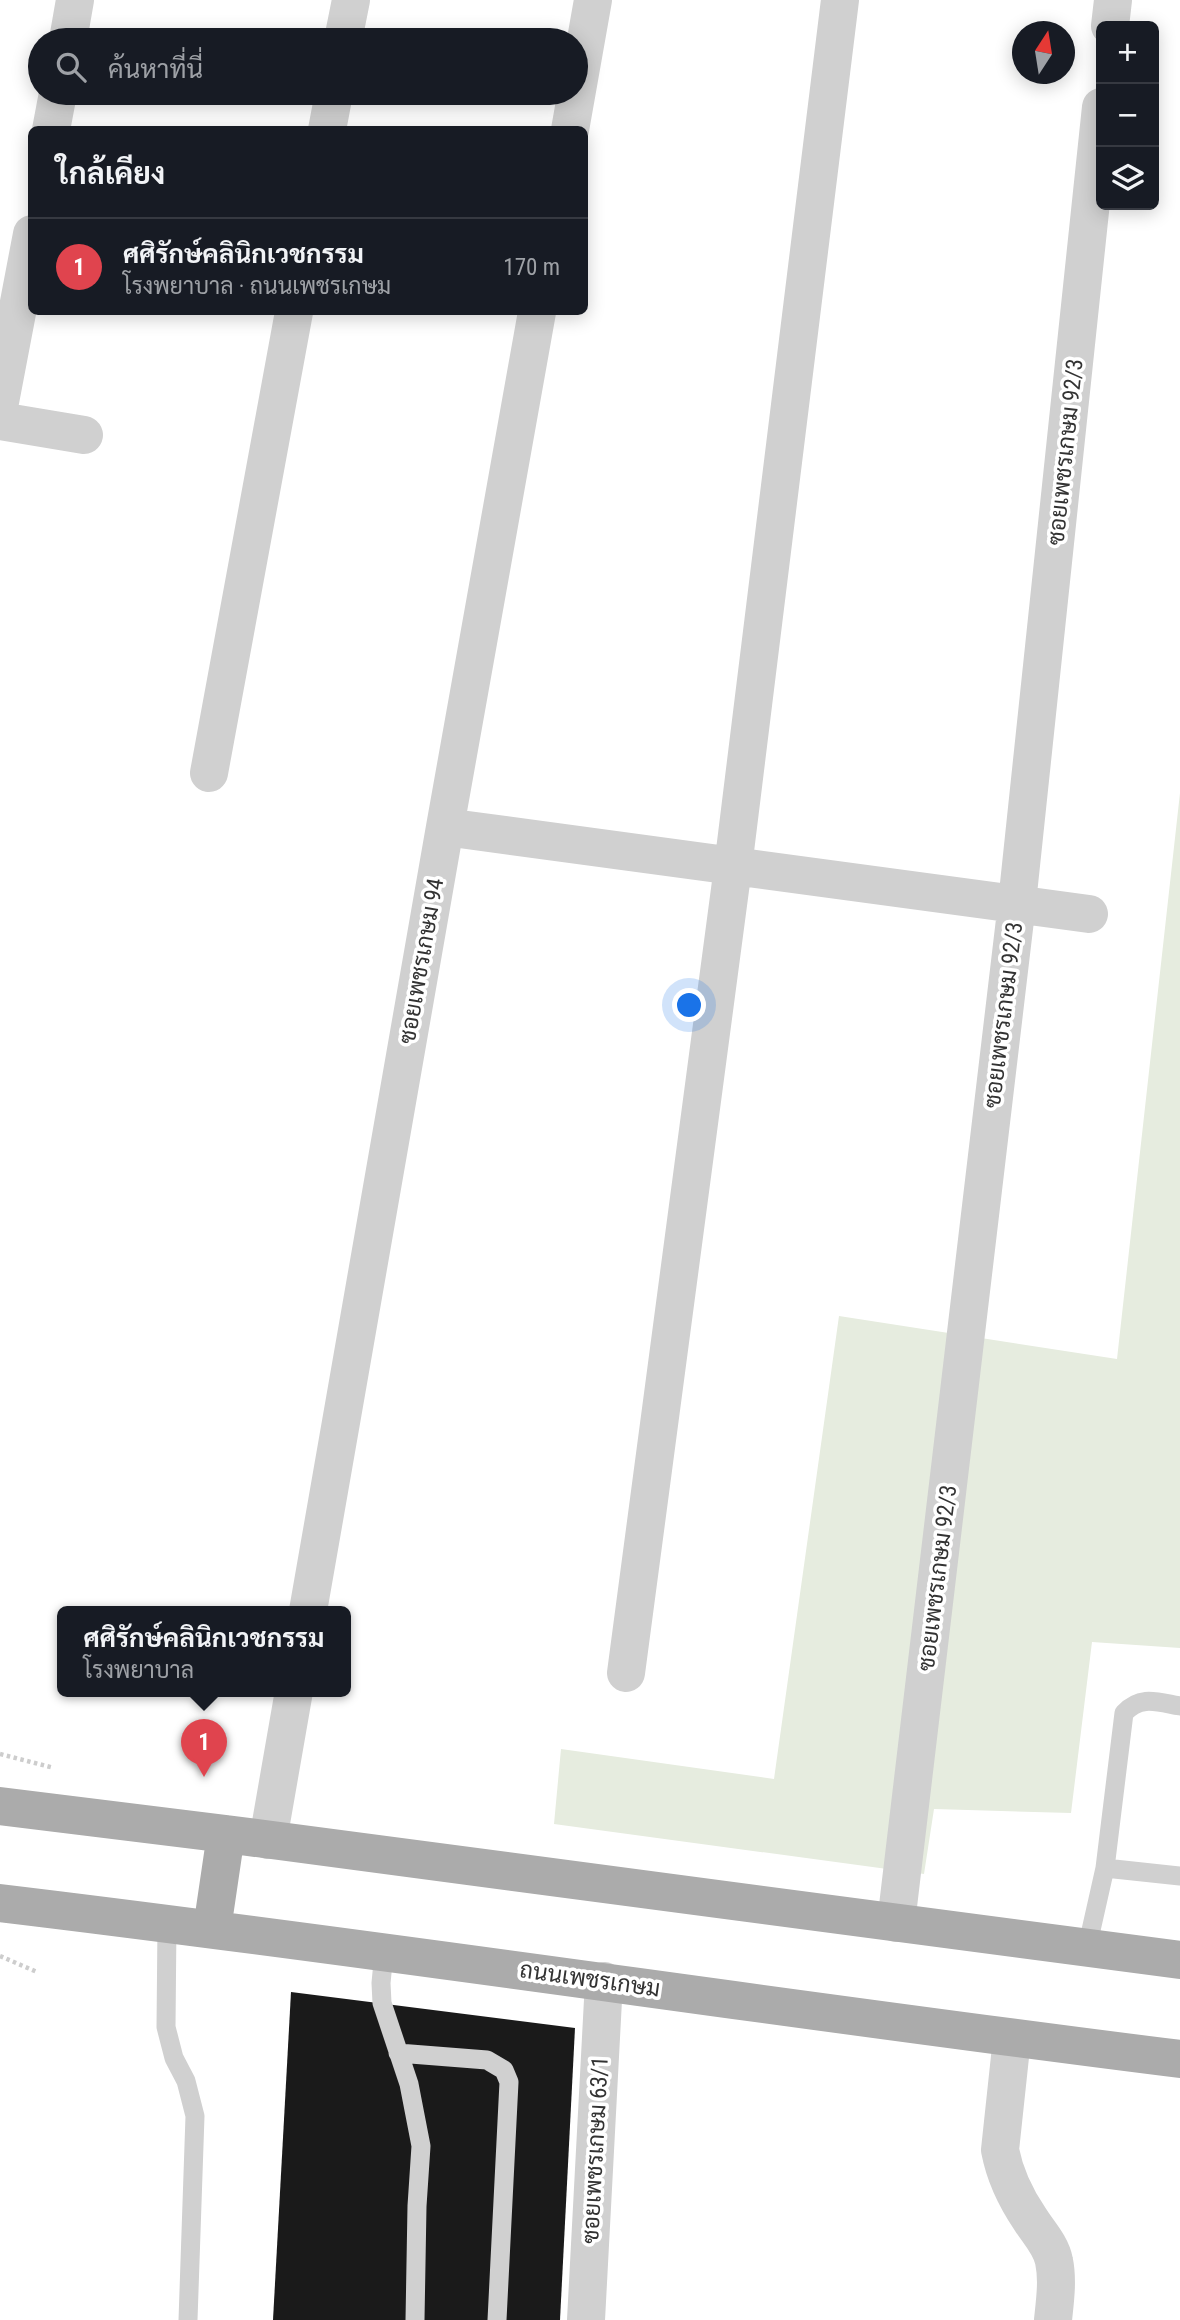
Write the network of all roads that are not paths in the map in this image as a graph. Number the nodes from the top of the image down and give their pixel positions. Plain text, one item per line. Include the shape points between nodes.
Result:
1 (75, 0) edge
2 (351, 0) edge
3 (593, 0) edge
4 (840, 0) edge
5 (1113, 0) edge
6 (1111, 21) edge
7 (70, 28) edge
8 (345, 28) edge
9 (588, 28) edge
10 (56, 105) edge
11 (332, 105) edge
12 (574, 105) edge
13 (52, 126) edge
14 (328, 126) edge
15 (571, 126) edge
16 (1097, 147) edge
17 (28, 255) edge
18 (293, 315) edge
19 (536, 315) edge
20 (0, 402) edge
21 (0, 421) edge
22 (85, 435) dead end
23 (209, 773) dead end
24 (445, 827) junction
25 (733, 867) junction
26 (1017, 903) junction
27 (1089, 914) dead end
28 (310, 1606) edge
29 (626, 1673) dead end
30 (294, 1697) edge
31 (1180, 1706) edge
32 (0, 1807) edge
33 (226, 1834) junction
34 (268, 1840) junction
35 (1105, 1868) junction
36 (1180, 1876) edge
37 (0, 1903) edge
38 (167, 1923) junction
39 (896, 1923) junction
40 (212, 1929) junction
41 (1087, 1948) junction
42 (384, 1952) junction
43 (1180, 1960) edge
44 (604, 1981) junction
45 (1012, 2038) junction
46 (398, 2053) junction
47 (1180, 2059) edge
48 (188, 2320) edge
49 (415, 2320) edge
50 (497, 2320) edge
51 (586, 2320) edge
52 (1053, 2320) edge

1 - 7 street
2 - 8 street
3 - 9 street
4 - 25 street
5 - 6 street
10 - 13 street
11 - 14 street
12 - 15 street
16 - 26 street, ซอยเพชรเกษม 92/3
17 - 20 street
18 - 23 street
19 - 24 street, ซอยเพชรเกษม 94
21 - 22 street
24 - 25 street
24 - 28 street, ซอยเพชรเกษม 94
25 - 26 street
25 - 29 street
26 - 27 street
26 - 39 street, ซอยเพชรเกษม 92/3
30 - 34 street
31 - 35 lane via 1147,1701 1133,1704 1124,1713
32 - 33 main road
33 - 34 main road
33 - 40 main road
34 - 39 main road
35 - 36 lane
35 - 41 lane
37 - 38 main road, ถนนเพชรเกษม
38 - 40 main road, ถนนเพชรเกษม
38 - 48 lane via 166,2027 195,2116
39 - 41 main road
40 - 42 main road, ถนนเพชรเกษม
41 - 43 main road
42 - 44 main road, ถนนเพชรเกษม
42 - 46 lane via 382,2003
44 - 45 main road, ถนนเพชรเกษม
44 - 51 street, ซอยเพชรเกษม 63/1
45 - 47 main road, ถนนเพชรเกษม
45 - 52 street via 1000,2150 1014,2193 1054,2259
46 - 49 lane via 421,2146
46 - 50 lane via 487,2060 504,2070 509,2082

